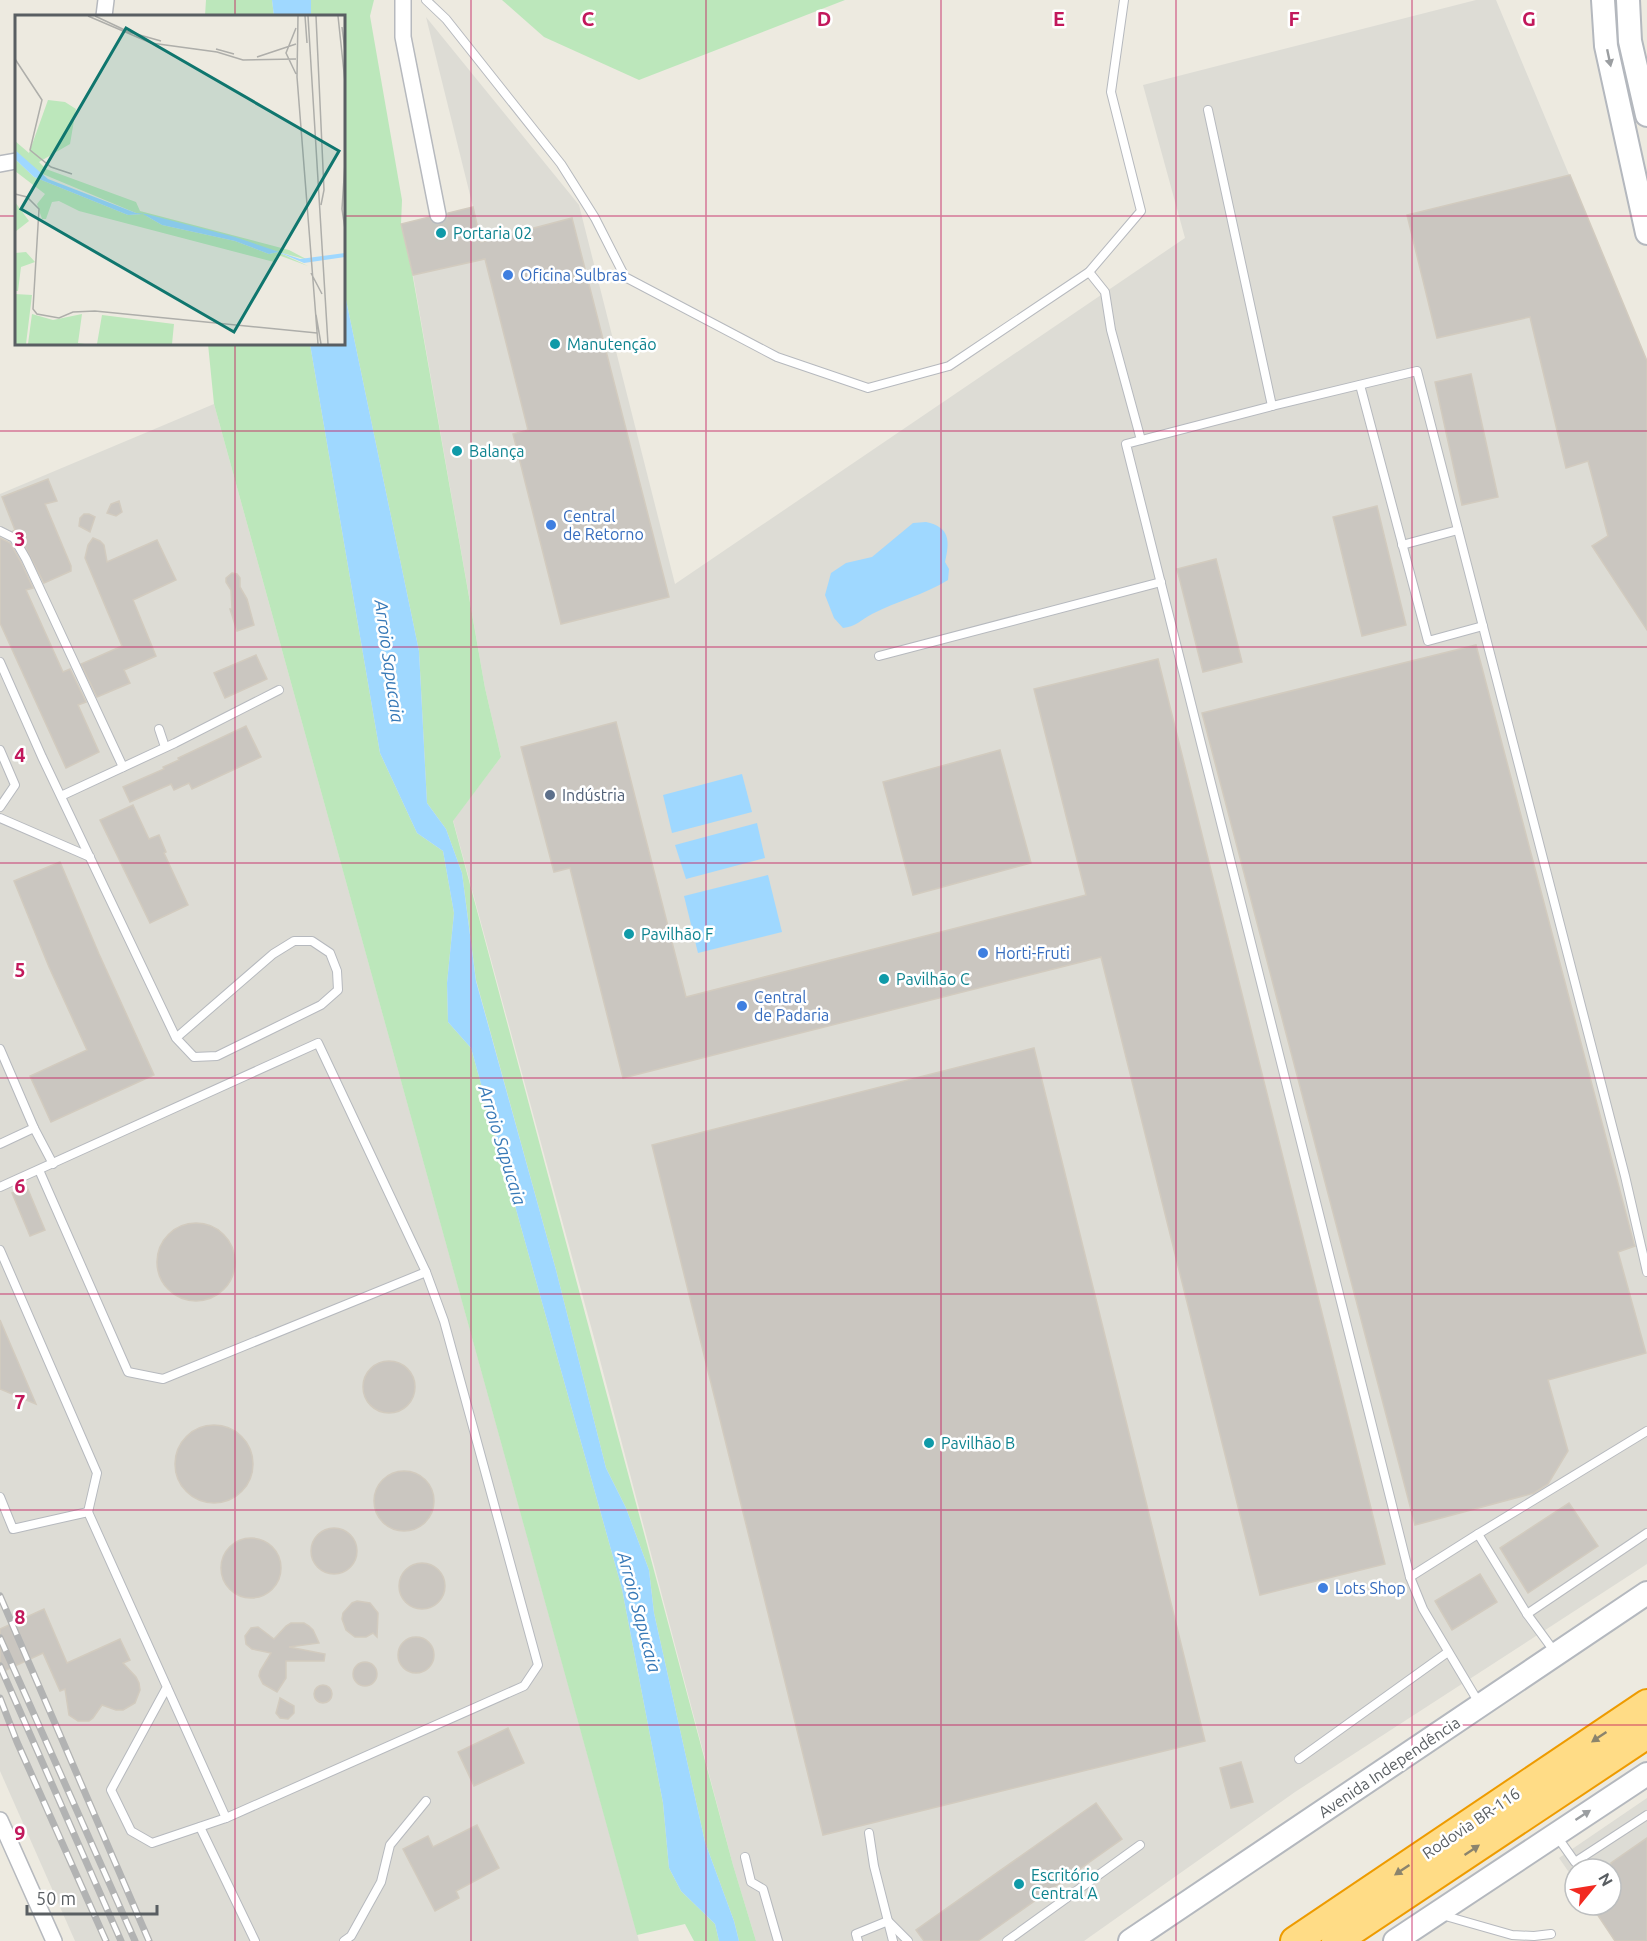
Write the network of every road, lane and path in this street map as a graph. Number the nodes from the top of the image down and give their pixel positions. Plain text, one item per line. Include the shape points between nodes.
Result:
1 (106, 0) edge
2 (403, 0) edge
3 (426, 0) edge
4 (1124, 0) edge
5 (1603, 0) edge
6 (1628, 0) edge
7 (104, 15) edge
8 (1208, 111) dead end
9 (1647, 115) edge
10 (15, 161) edge
11 (0, 164) edge
12 (438, 215) tunnel mouth
13 (1647, 234) edge
14 (1089, 272) junction
15 (1360, 385) junction
16 (1272, 406) junction
17 (1141, 440) junction
18 (1458, 530) junction
19 (0, 531) edge
20 (1402, 545) junction
21 (1161, 582) junction
22 (1483, 626) junction
23 (879, 656) dead end
24 (0, 662) edge
25 (279, 690) dead end
26 (159, 729) dead end
27 (165, 747) junction
28 (0, 750) edge
29 (123, 767) junction
30 (61, 796) junction
31 (0, 807) edge
32 (0, 818) edge
33 (90, 857) junction
34 (176, 1038) junction
35 (0, 1049) edge
36 (34, 1128) junction
37 (0, 1144) edge
38 (53, 1164) junction
39 (39, 1170) junction
40 (0, 1187) edge
41 (0, 1250) edge
42 (426, 1272) junction
43 (1647, 1272) edge
44 (1647, 1431) edge
45 (0, 1497) edge
46 (88, 1512) junction
47 (1647, 1533) edge
48 (1478, 1534) junction
49 (1410, 1577) junction
50 (1647, 1593) edge
51 (1527, 1614) junction
52 (1448, 1652) junction
53 (1556, 1653) junction
54 (167, 1687) junction
55 (1647, 1704) edge
56 (1480, 1705) junction
57 (1647, 1734) edge
58 (1299, 1759) dead end
59 (1647, 1774) edge
60 (426, 1801) dead end
61 (1647, 1815) edge
62 (226, 1818) junction
63 (0, 1820) edge
64 (200, 1827) junction
65 (869, 1833) dead end
66 (1555, 1834) junction
67 (1140, 1845) dead end
68 (745, 1857) dead end
69 (1437, 1914) junction
70 (888, 1921) junction
71 (1551, 1934) dead end
72 (54, 1941) edge
73 (255, 1941) edge
74 (344, 1941) edge
75 (778, 1941) edge
76 (858, 1941) edge
77 (893, 1941) edge
78 (900, 1941) edge
79 (908, 1941) edge
80 (1007, 1941) edge
81 (1130, 1941) edge
82 (1295, 1941) edge
83 (1336, 1941) edge
84 (1395, 1941) edge

1 - 7 street
2 - 12 street via 403,37
3 - 14 lane via 446,18 561,164 625,277 777,357 868,388 928,372 949,366
4 - 14 lane via 1111,93 1141,211
5 -> 13 main road via 1606,46
6 - 9 main road via 1630,41
8 - 16 lane
10 - 11 street
14 - 17 lane via 1105,292 1111,330
15 - 16 lane
15 - 18 lane via 1417,371
15 - 20 lane
16 - 17 lane
17 - 21 lane via 1126,444
18 - 20 lane
18 - 22 lane
19 - 29 lane via 14,538 26,559
20 - 22 lane via 1428,640
21 - 23 lane
21 - 49 lane
22 - 43 lane
24 - 30 lane
25 - 27 lane
26 - 27 lane
27 - 29 lane
28 - 31 lane via 15,785
29 - 30 lane
30 - 33 lane
32 - 33 lane
33 - 34 lane
34 - 34 lane via 273,954 294,941 312,940 330,953 338,990 321,1005 217,1056 194,1057
35 - 36 lane
36 - 37 lane
36 - 38 lane
38 - 39 lane
38 - 42 lane via 318,1043
39 - 40 lane
39 - 42 lane via 128,1372 163,1379
41 - 46 lane via 98,1473
42 - 62 lane via 444,1321 538,1665 524,1686
44 - 48 lane
45 - 46 lane via 14,1529
46 - 54 lane
47 - 51 lane
48 - 49 lane
48 - 51 lane
49 - 52 lane
50 - 53 main road, Avenida Independência
51 - 53 lane
52 - 56 lane
52 - 58 lane
53 - 56 main road, Avenida Independência
54 - 62 lane
54 - 64 lane via 111,1790 131,1831 152,1843
55 -> 82 highway, Rodovia BR-116
56 - 81 main road, Avenida Independência
83 -> 57 highway, Rodovia BR-116
66 -> 59 main road
60 - 74 lane via 390,1845 381,1882 351,1936
61 - 66 lane via 1575,1862
62 - 64 lane
63 - 72 street
64 - 73 lane
65 - 70 lane
66 - 69 main road
67 - 80 lane
68 - 75 lane via 751,1882 763,1889
69 - 71 lane via 1512,1935
69 - 84 main road
70 - 76 lane via 856,1934
70 - 77 lane
70 - 78 lane
70 - 79 lane

